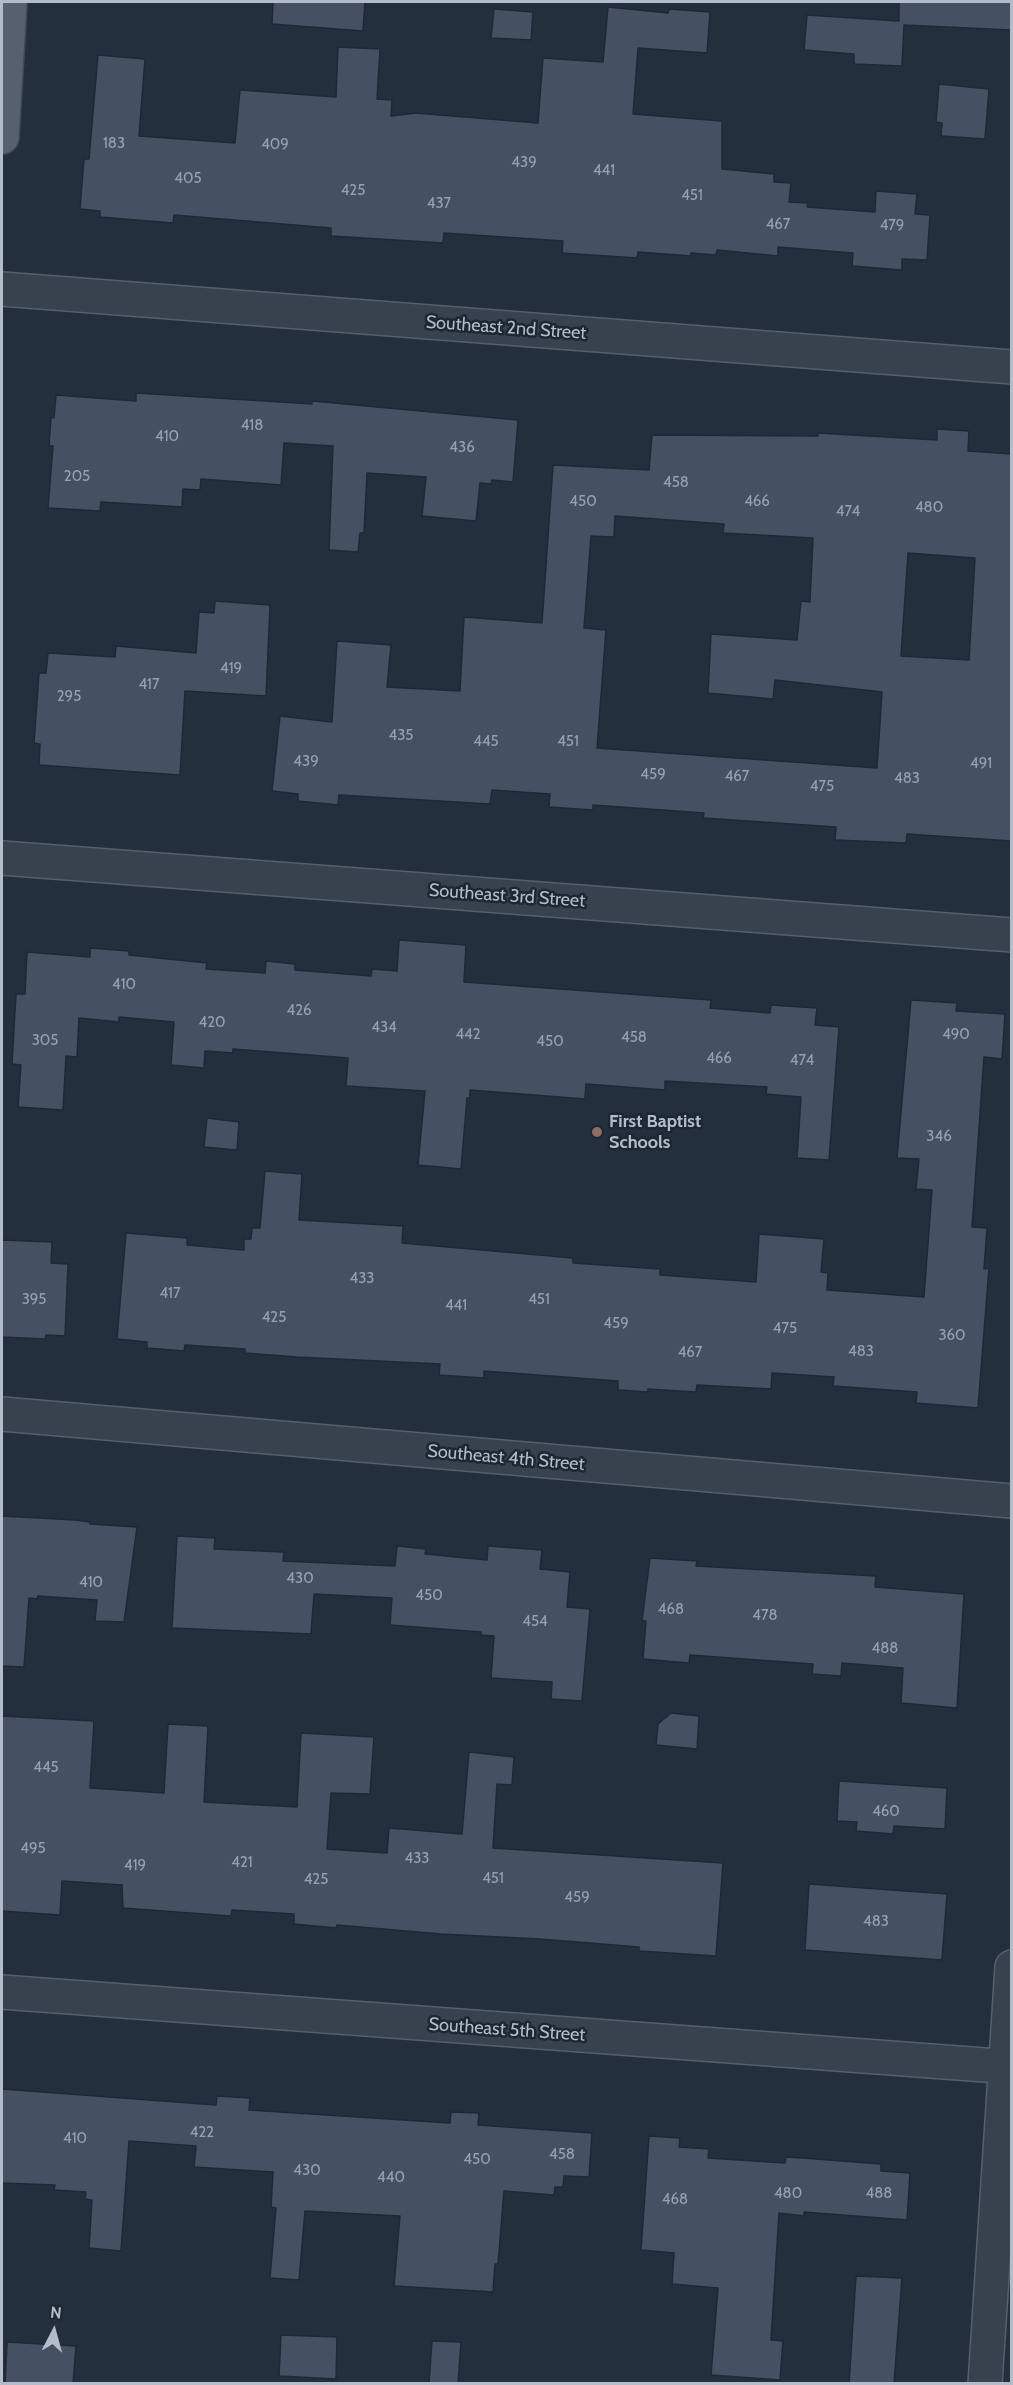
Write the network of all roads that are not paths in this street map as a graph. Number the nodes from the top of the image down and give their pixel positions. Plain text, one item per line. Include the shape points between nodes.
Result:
1 (10, 2) edge
2 (2, 137) edge
3 (2, 290) edge
4 (1011, 367) edge
5 (2, 858) edge
6 (1011, 935) edge
7 (2, 1414) edge
8 (1011, 1501) edge
9 (1011, 1967) edge
10 (2, 1992) edge
11 (1008, 2067) edge
12 (985, 2384) edge

1 - 2 main road
3 - 4 street, Southeast 2nd Street
5 - 6 street, Southeast 3rd Street
7 - 8 street, Southeast 4th Street
9 - 11 street
10 - 11 street, Southeast 5th Street
11 - 12 street

